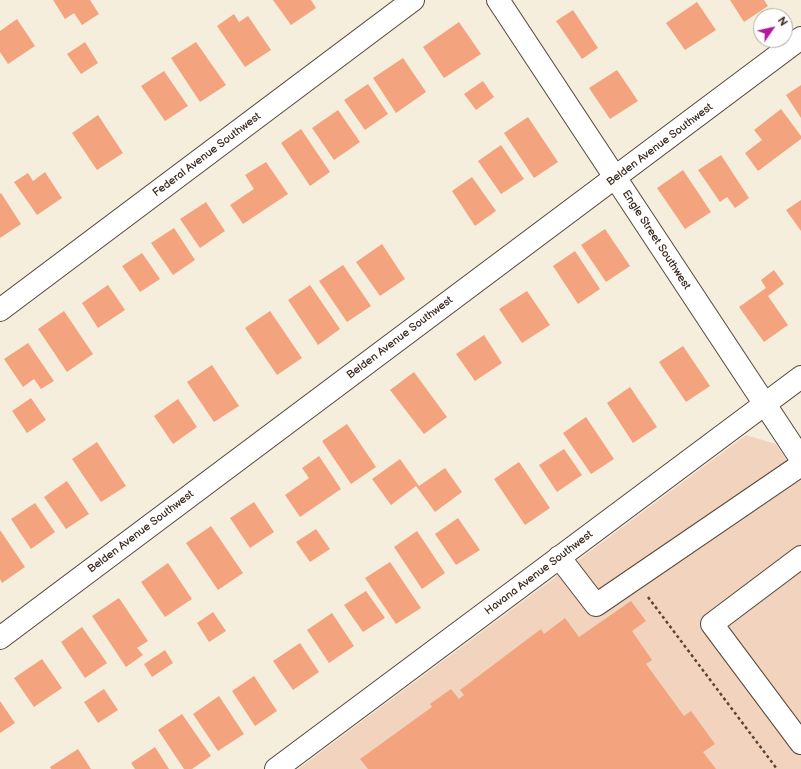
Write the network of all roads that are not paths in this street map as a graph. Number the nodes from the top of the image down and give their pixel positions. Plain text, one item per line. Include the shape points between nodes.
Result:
1 (413, 0) edge
2 (498, 0) edge
3 (801, 38) edge
4 (616, 178) junction
5 (0, 310) edge
6 (801, 376) edge
7 (764, 404) junction
8 (801, 460) edge
9 (801, 465) edge
10 (559, 557) junction
11 (801, 557) edge
12 (0, 638) edge
13 (801, 743) edge
14 (276, 769) edge

1 - 5 street, Federal Avenue Southwest
2 - 4 street, Engle Street Southwest
3 - 4 street, Belden Avenue Southwest
4 - 7 street, Engle Street Southwest
4 - 12 street, Belden Avenue Southwest
6 - 7 street, Havana Avenue Southwest
7 - 8 street, Engle Street Southwest
7 - 10 street, Havana Avenue Southwest
9 - 10 street via 596,605
10 - 14 street, Havana Avenue Southwest
11 - 13 street via 712,624

